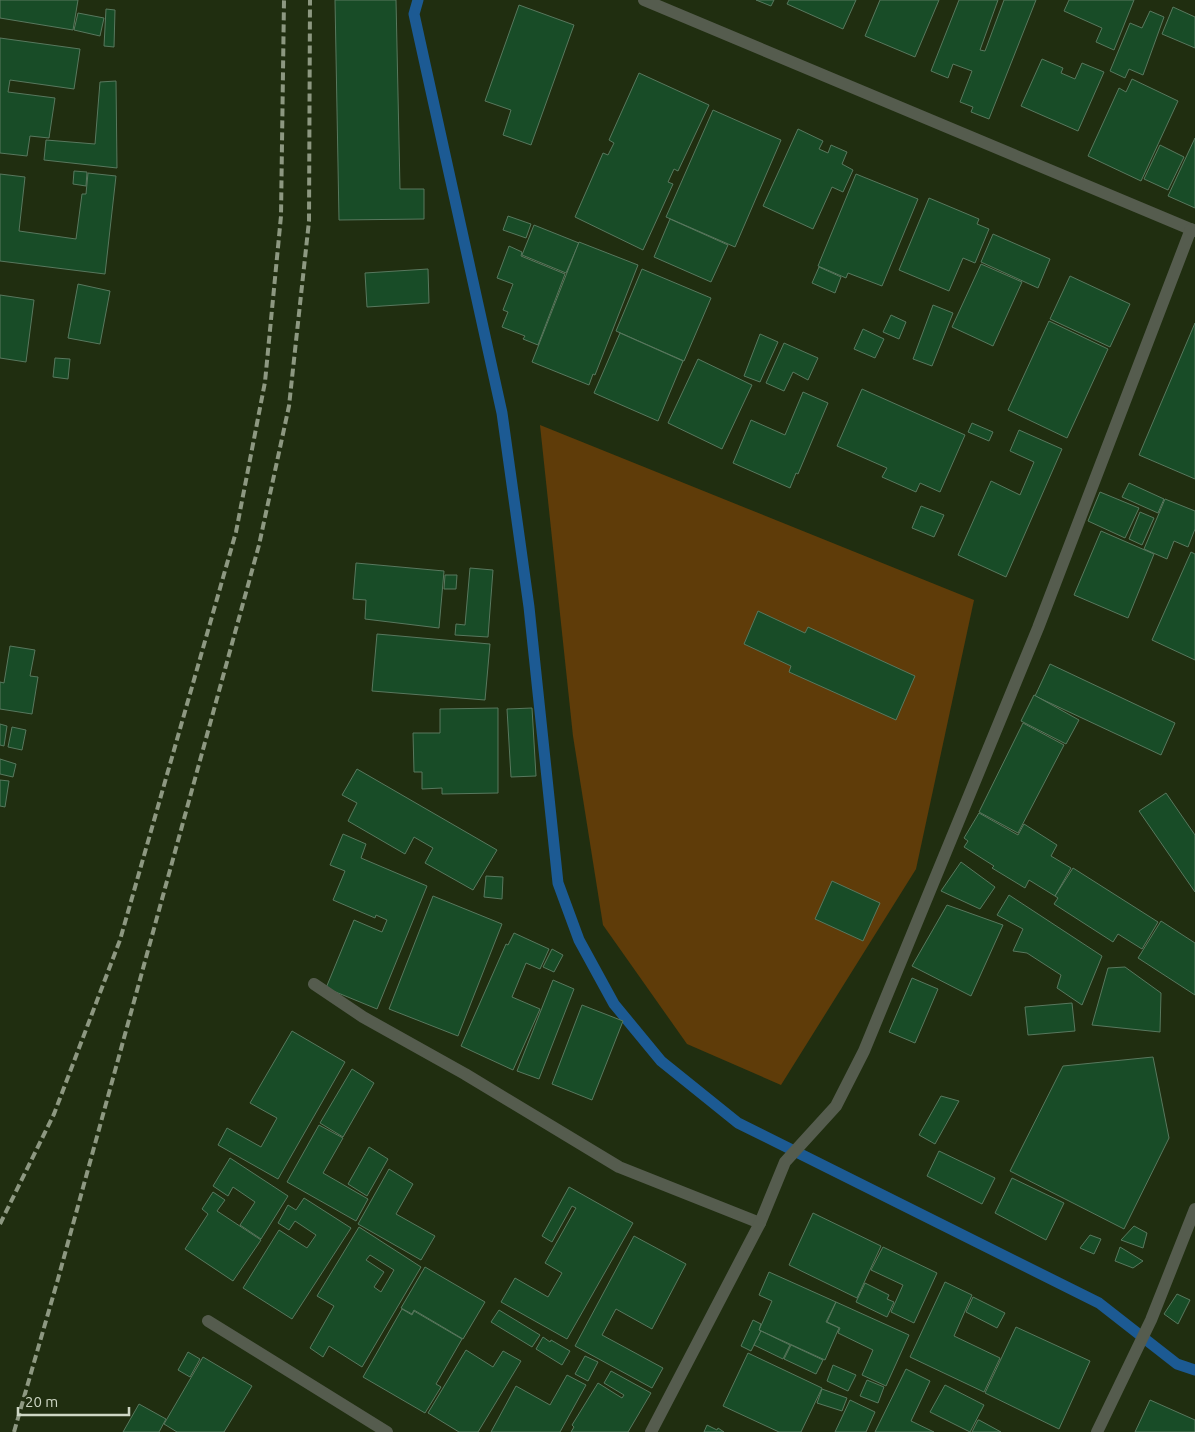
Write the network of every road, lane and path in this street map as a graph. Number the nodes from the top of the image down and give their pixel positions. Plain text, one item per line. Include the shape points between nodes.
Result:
1 (644, 0) edge
2 (1193, 230) edge
3 (314, 984) dead end
4 (1195, 1210) edge
5 (760, 1224) junction
6 (208, 1321) dead end
7 (387, 1432) edge
8 (651, 1432) edge
9 (1097, 1432) edge

1 - 2 street
2 - 5 street via 1038,628 864,1051 836,1106 785,1162
3 - 5 street via 363,1017 619,1167
4 - 9 street via 1151,1320
5 - 8 street
6 - 7 street

